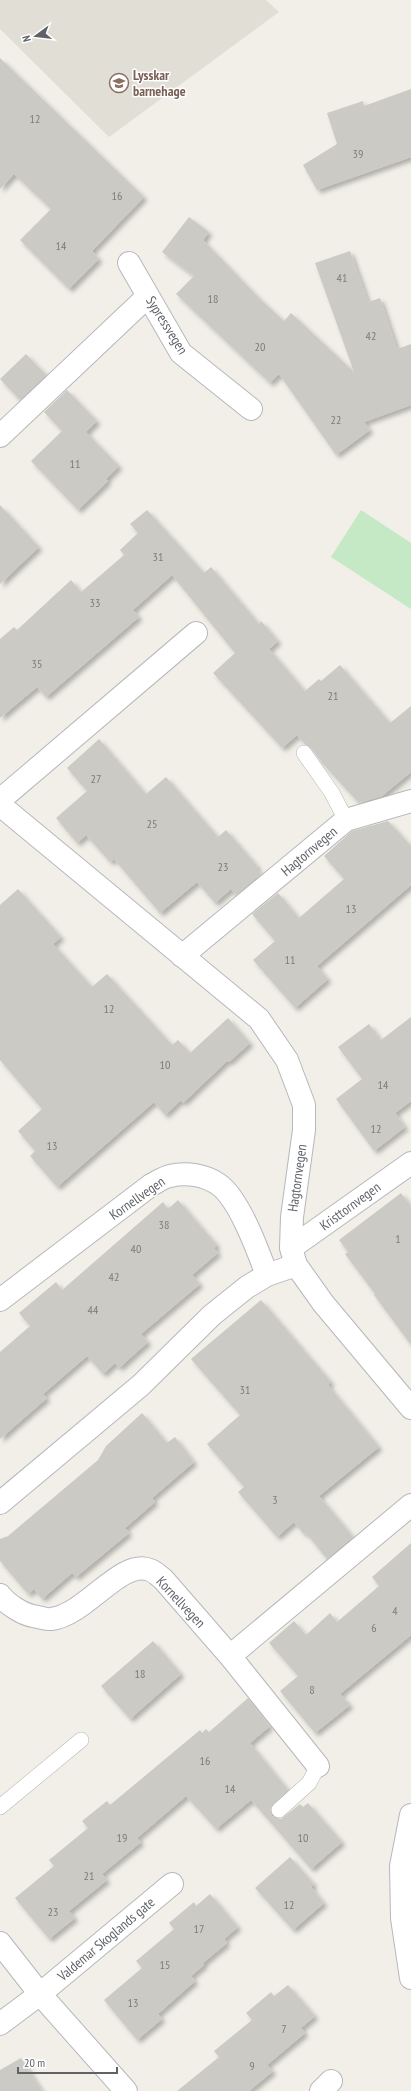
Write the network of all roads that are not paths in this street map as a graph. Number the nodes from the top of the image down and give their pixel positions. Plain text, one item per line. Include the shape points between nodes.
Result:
1 (129, 263) dead end
2 (148, 296) junction
3 (251, 409) dead end
4 (0, 436) edge
5 (196, 632) dead end
6 (304, 752) dead end
7 (0, 800) edge
8 (411, 801) edge
9 (0, 805) edge
10 (346, 820) junction
11 (182, 956) junction
12 (410, 1164) edge
13 (294, 1257) junction
14 (267, 1275) junction
15 (0, 1300) edge
16 (411, 1408) edge
17 (0, 1503) edge
18 (411, 1505) edge
19 (0, 1595) edge
20 (230, 1656) junction
21 (81, 1740) dead end
22 (318, 1766) joint
23 (0, 1807) edge
24 (279, 1810) dead end
25 (411, 1815) edge
26 (172, 1884) dead end
27 (0, 1943) edge
28 (411, 1978) edge
29 (40, 1994) junction
30 (0, 2024) edge
31 (126, 2091) edge

1 - 2 street, Sypressvegen
2 - 3 street, Sypressvegen via 182,353
2 - 4 street
5 - 7 street
6 - 10 lane via 332,793
8 - 10 street, Hagtornvegen
9 - 11 street, Hagtornvegen
10 - 11 street, Hagtornvegen
11 - 13 street, Hagtornvegen via 259,1019 287,1060 304,1105 304,1130 292,1217
12 - 13 street, Kristtornvegen
13 - 14 street
13 - 16 street via 323,1303
14 - 15 street, Kornellvegen via 248,1226 219,1184 202,1176 185,1174 169,1176 151,1185
14 - 17 street via 212,1316 141,1385
18 - 20 street
19 - 20 street, Kornellvegen via 3,1600 27,1615 51,1620 73,1613 120,1576 133,1569 150,1570 163,1579
20 - 22 street, Kornellvegen
21 - 23 lane
22 - 24 lane, Kornellvegen via 309,1783
25 - 28 street via 401,1866 402,1918
26 - 29 street, Valdemar Skoglands gate
27 - 29 street
29 - 30 street, Valdemar Skoglands gate
29 - 31 street

